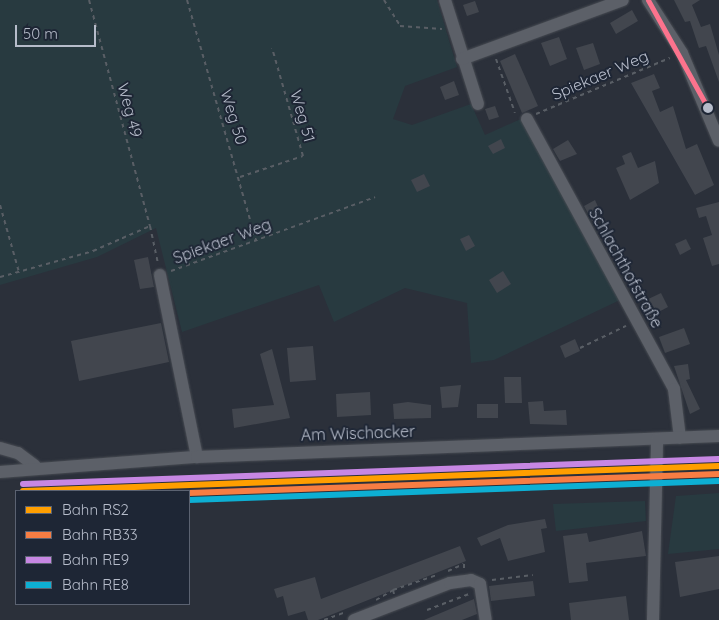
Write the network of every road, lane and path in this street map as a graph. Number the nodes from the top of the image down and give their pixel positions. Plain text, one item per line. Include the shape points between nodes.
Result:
1 (89, 0) edge
2 (187, 0) edge
3 (384, 0) edge
4 (445, 0) edge
5 (622, 0) edge
6 (648, 0) edge
7 (454, 30) junction
8 (272, 48) dead end
9 (492, 48) junction
10 (682, 53) junction
11 (462, 59) junction
12 (478, 104) dead end
13 (714, 108) edge
14 (521, 116) junction
15 (719, 141) edge
16 (240, 177) junction
17 (374, 197) dead end
18 (0, 205) edge
19 (150, 226) junction
20 (256, 241) junction
21 (19, 272) junction
22 (160, 275) junction
23 (0, 277) edge
24 (637, 322) junction
25 (580, 348) dead end
26 (719, 436) edge
27 (680, 438) junction
28 (657, 439) junction
29 (0, 448) edge
30 (197, 457) junction
31 (35, 466) junction
32 (0, 472) edge
33 (533, 575) dead end
34 (477, 584) junction
35 (393, 590) dead end
36 (370, 602) dead end
37 (426, 610) dead end
38 (355, 614) edge
39 (324, 620) edge
40 (486, 620) edge
41 (653, 620) edge

1 - 19 path, Weg 49
2 - 16 path, Weg 50
3 - 7 path via 400,26
4 - 7 street
5 - 9 street
6 - 10 street
7 - 11 street
8 - 16 path, Weg 51 via 303,156
9 - 11 street
9 - 14 path
10 - 13 street
10 - 14 path, Spiekaer Weg
11 - 12 street
13 - 15 street
14 - 24 street, Schlachthofstraße
16 - 20 path, Weg 50
17 - 20 path, Spiekaer Weg
18 - 21 path
19 - 21 path via 93,251
19 - 22 path, Spiekaer Weg
20 - 22 path, Spiekaer Weg
21 - 23 path
22 - 30 street
24 - 25 path
24 - 27 street, Schlachthofstraße via 674,389
26 - 27 street, Am Wischacker
27 - 28 street, Am Wischacker
28 - 30 street, Am Wischacker
28 - 41 street
29 - 31 street via 18,453
30 - 31 street, Am Wischacker
31 - 32 street, Am Wischacker
33 - 34 path
34 - 37 path
34 - 38 street via 450,582
34 - 40 street
35 - 36 path
38 - 39 path

